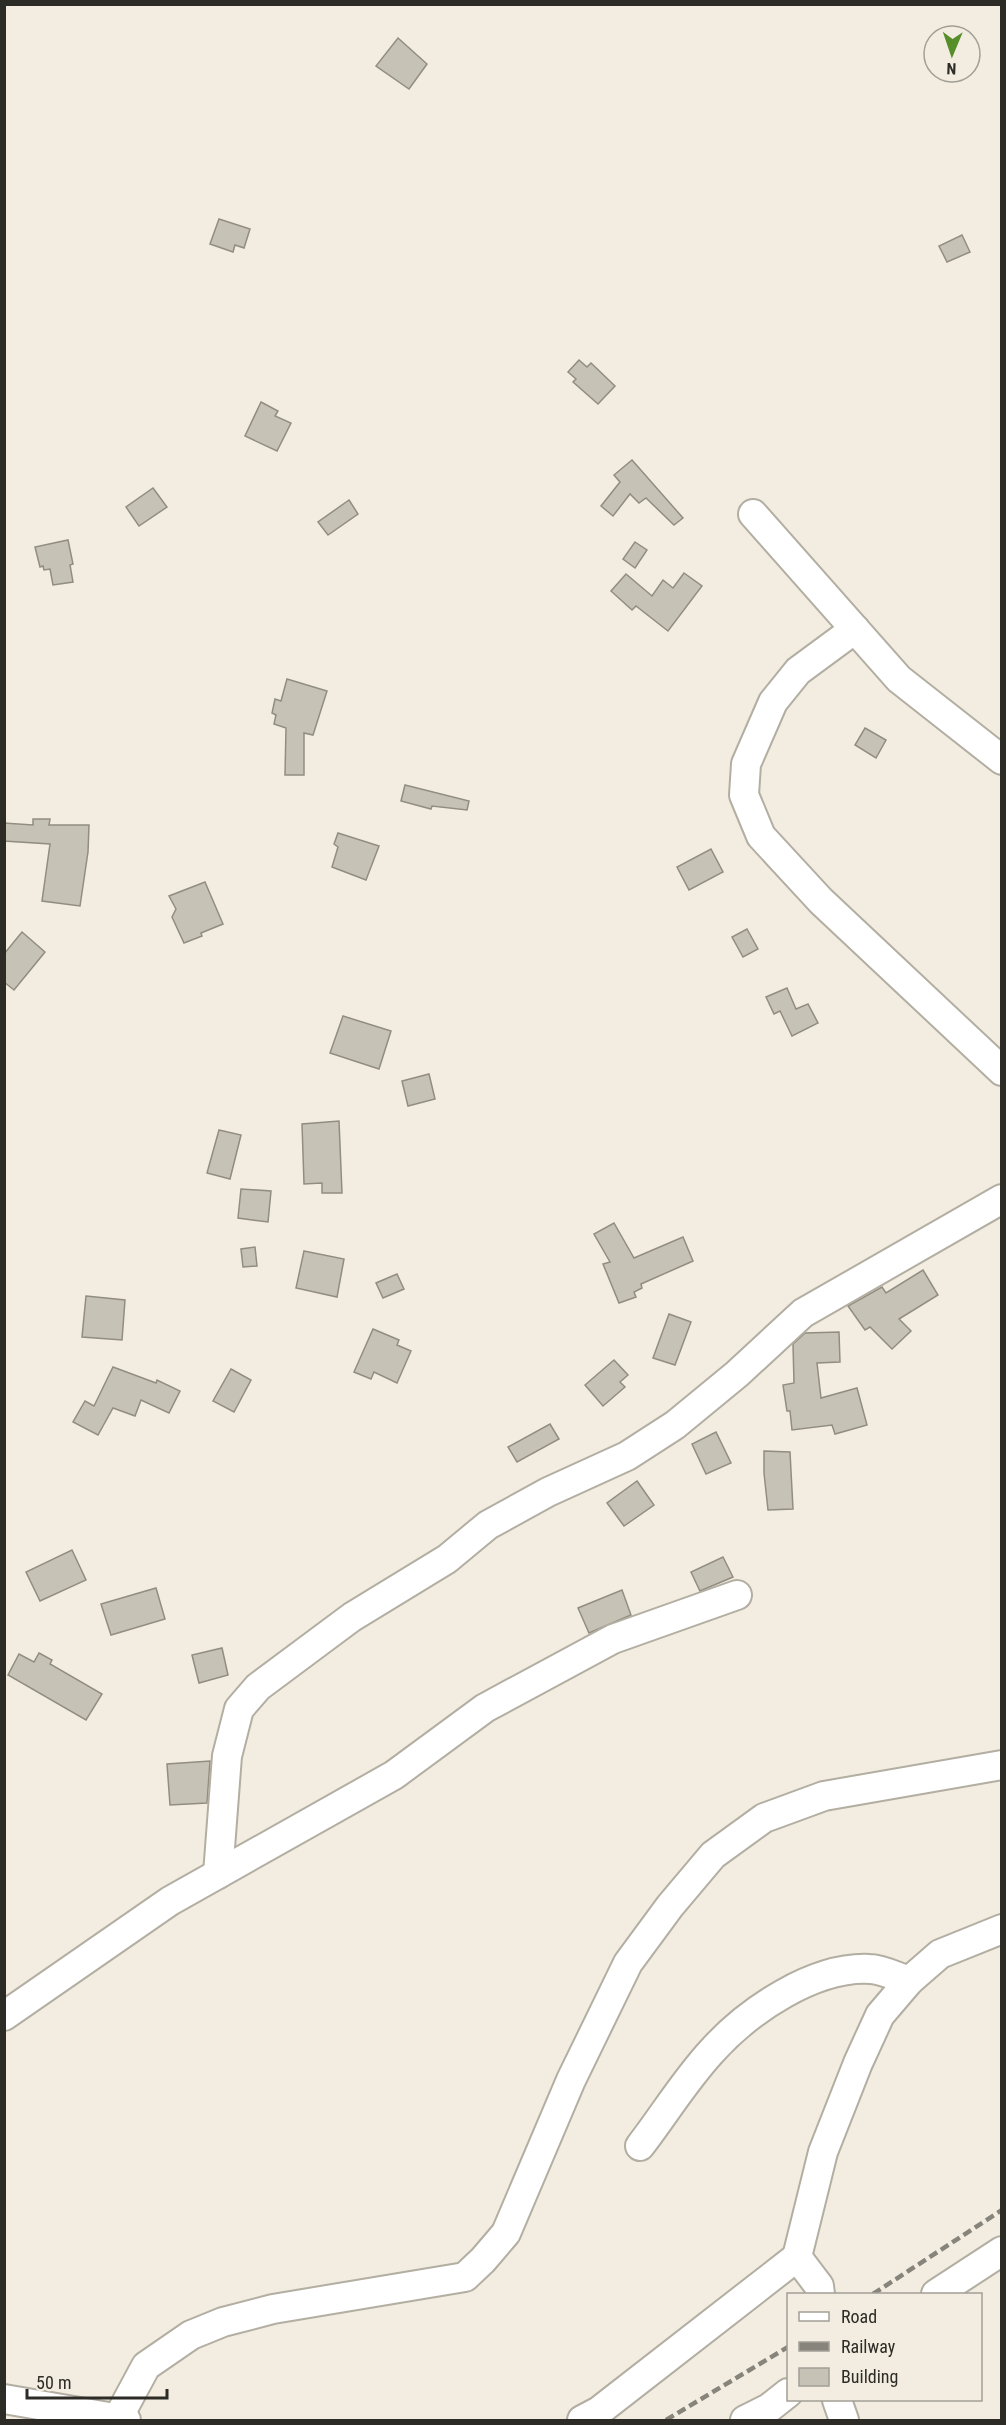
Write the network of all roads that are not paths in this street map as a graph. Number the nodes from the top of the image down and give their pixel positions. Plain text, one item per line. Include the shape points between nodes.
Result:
1 (753, 514) dead end
2 (855, 629) junction
3 (1002, 760) edge
4 (1002, 1071) edge
5 (1002, 1199) edge
6 (737, 1594) dead end
7 (1002, 1765) edge
8 (218, 1874) junction
9 (1002, 1929) edge
10 (909, 1981) junction
11 (4, 2016) edge
12 (640, 2146) dead end
13 (1002, 2252) edge
14 (797, 2257) junction
15 (820, 2293) edge
16 (939, 2293) edge
17 (787, 2394) edge
18 (4, 2399) edge
19 (837, 2401) edge
20 (122, 2419) edge
21 (582, 2421) edge
22 (745, 2421) edge
23 (844, 2421) edge

1 - 2 street
2 - 3 street via 899,679
2 - 4 street via 798,671 773,702 746,764 744,795 761,836 821,901
5 - 8 street via 803,1313 675,1425 627,1456 488,1525 447,1559 352,1617 258,1687 239,1709 227,1756
6 - 8 street via 613,1640 485,1708 394,1775
7 - 20 street via 824,1796 764,1818 713,1855 628,1963 571,2080 506,2233 483,2260 465,2277 273,2309 191,2335 146,2366
8 - 11 street via 170,1900
9 - 10 street via 940,1954
10 - 12 street via 872,1968 839,1971 802,1983 745,2020 712,2051
10 - 14 street via 880,2014 858,2063 823,2152
13 - 16 street
14 - 15 street via 819,2286
14 - 21 street
17 - 22 street
18 - 20 street
19 - 23 street

